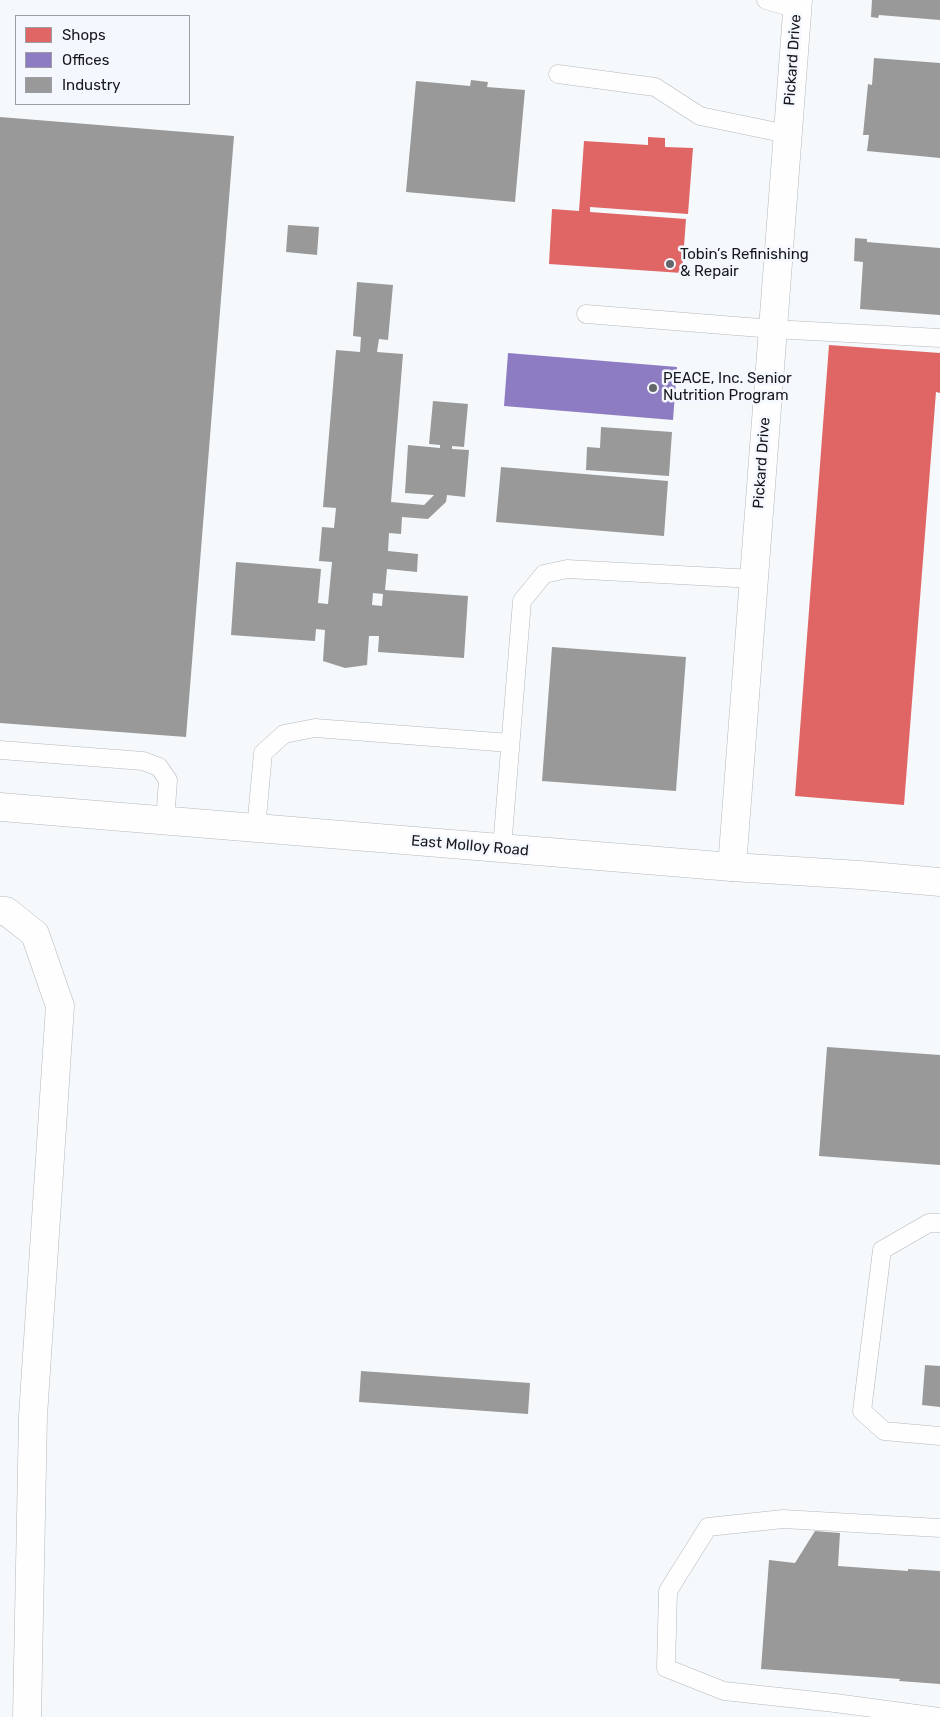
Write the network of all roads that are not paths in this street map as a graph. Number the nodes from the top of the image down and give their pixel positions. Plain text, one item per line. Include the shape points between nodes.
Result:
1 (766, 0) edge
2 (797, 4) edge
3 (558, 74) dead end
4 (787, 134) junction
5 (586, 314) dead end
6 (773, 329) junction
7 (940, 338) edge
8 (754, 580) junction
9 (510, 743) junction
10 (0, 750) edge
11 (0, 808) edge
12 (165, 821) junction
13 (256, 828) junction
14 (502, 848) junction
15 (732, 867) junction
16 (940, 882) edge
17 (0, 911) edge
18 (940, 1223) edge
19 (940, 1436) edge
20 (940, 1528) edge
21 (940, 1716) edge
22 (27, 1717) edge

1 - 2 lane
2 - 4 street, Pickard Drive
3 - 4 lane via 655,87 700,116
4 - 6 street, Pickard Drive
5 - 6 lane
6 - 7 lane
6 - 8 street, Pickard Drive
8 - 9 lane via 567,569 544,574 522,601
8 - 15 street, Pickard Drive
9 - 13 lane via 315,728 284,734 263,753
9 - 14 lane
10 - 12 lane via 143,760 159,767 168,780
11 - 12 street, East Molloy Road
12 - 13 street, East Molloy Road
13 - 14 street, East Molloy Road
14 - 15 street, East Molloy Road
15 - 16 street, East Molloy Road
17 - 22 street via 6,911 36,934 60,1006 33,1416
18 - 19 lane via 929,1222 882,1250 862,1411 884,1431
20 - 21 lane via 783,1520 708,1527 668,1592 666,1668 724,1692

